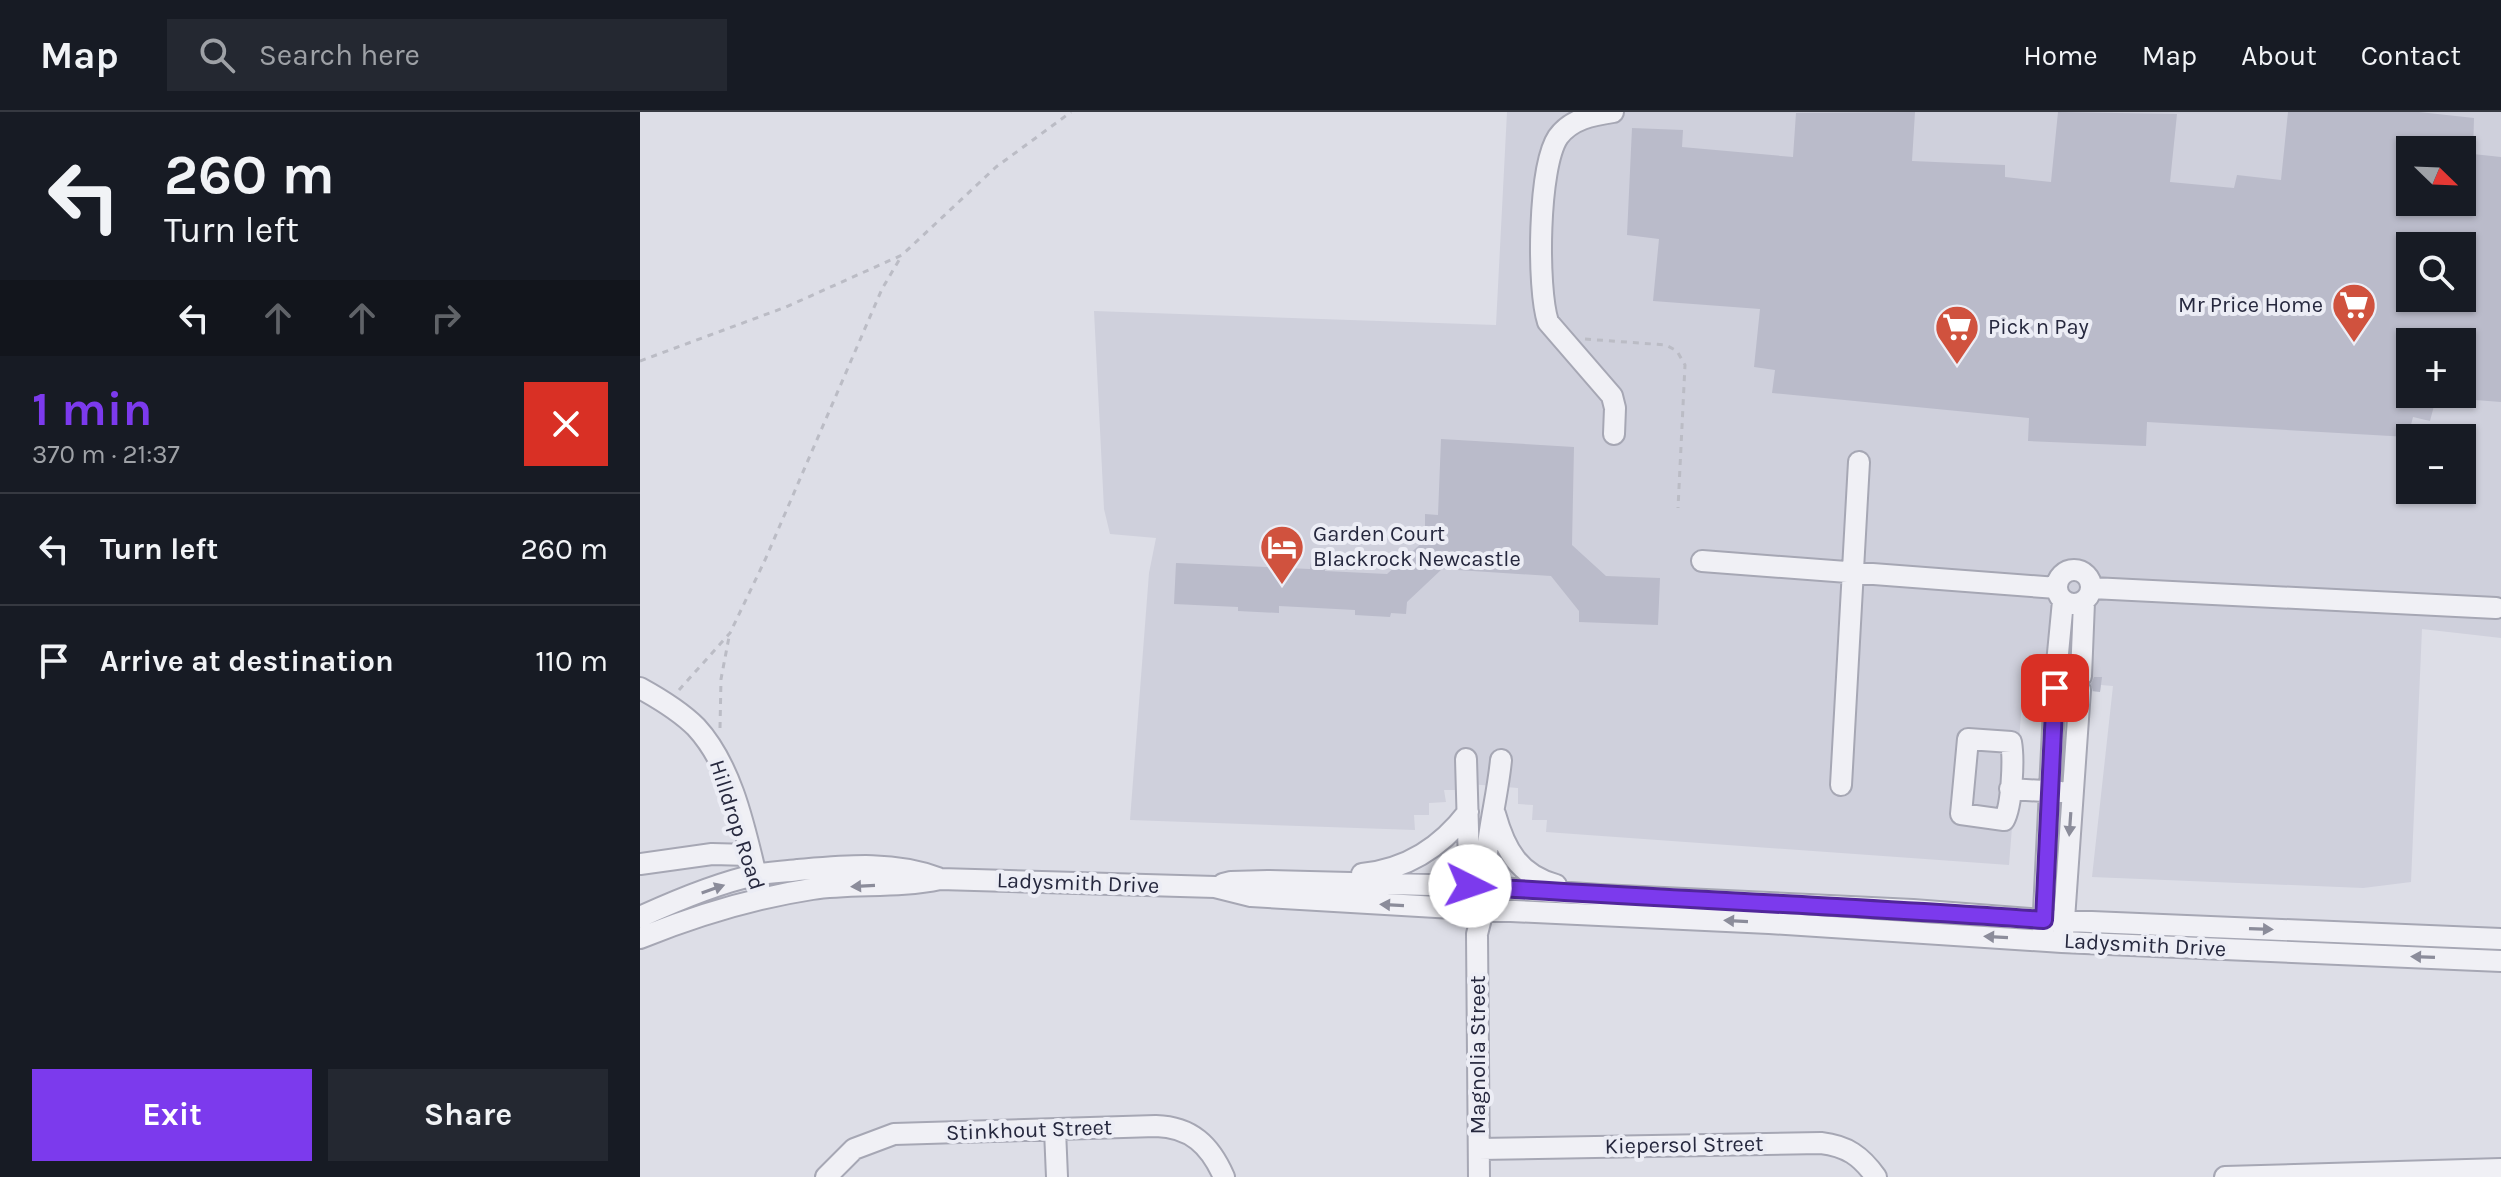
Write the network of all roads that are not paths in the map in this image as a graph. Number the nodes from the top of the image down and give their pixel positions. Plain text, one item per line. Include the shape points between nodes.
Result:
1 (1613, 112) edge
2 (1614, 434) dead end
3 (1859, 462) dead end
4 (1702, 561) dead end
5 (1854, 573) junction
6 (2060, 595) junction
7 (2088, 595) junction
8 (2496, 608) dead end
9 (640, 688) edge
10 (1466, 759) dead end
11 (1501, 760) dead end
12 (1841, 785) dead end
13 (2010, 789) dead end
14 (2050, 792) junction
15 (2073, 793) junction
16 (1494, 810) junction
17 (1468, 812) junction
18 (640, 864) edge
19 (753, 865) junction
20 (940, 879) junction
21 (1311, 881) junction
22 (1477, 886) junction
23 (1215, 887) junction
24 (1600, 895) junction
25 (762, 900) junction
26 (1477, 909) junction
27 (640, 917) edge
28 (2053, 931) junction
29 (640, 938) edge
30 (2501, 939) edge
31 (2501, 961) edge
32 (1055, 1130) junction
33 (1479, 1149) junction
34 (2501, 1169) edge
35 (826, 1177) edge
36 (1057, 1177) edge
37 (1224, 1177) edge
38 (1479, 1177) edge
39 (1876, 1177) edge
40 (2225, 1177) edge

1 - 2 street via 1574,123 1551,151 1541,278 1548,322 1612,396
3 - 5 street
4 - 5 street
5 - 6 street
5 - 12 street
6 - 7 street via 2073,605
6 - 7 street via 2059,578 2073,570 2084,573
6 - 14 street
7 - 8 street
7 - 15 street
9 - 19 street, Hilldrop Road via 695,727 714,753
10 - 17 street
11 - 16 street
13 - 14 street
14 - 15 street
14 - 28 street
15 -> 28 street
16 - 22 street
16 - 24 street via 1512,858 1531,875
17 - 21 street via 1442,842 1417,859 1373,873
17 - 22 street
18 - 19 street via 712,854
19 - 20 street, Ladysmith Drive via 885,866
19 - 25 street, Hilldrop Road
27 -> 19 street, Ladysmith Drive
20 - 23 street, Ladysmith Drive
20 -> 25 street, Ladysmith Drive via 813,889
21 - 22 street, Ladysmith Drive
21 - 23 street, Ladysmith Drive
22 - 24 street, Ladysmith Drive
22 - 26 street, Magnolia Street
26 -> 23 street, Ladysmith Drive via 1251,896
24 - 28 street, Ladysmith Drive via 1913,910
25 - 29 street, Ladysmith Drive
28 -> 26 street, Ladysmith Drive
26 - 33 street, Magnolia Street
28 -> 30 street, Ladysmith Drive
31 -> 28 street, Ladysmith Drive
32 - 35 street, Stinkhout Street via 894,1134 854,1149
32 - 36 street
32 - 37 street, Stinkhout Street via 1171,1127 1209,1148
33 - 38 street, Magnolia Street
33 - 39 street, Kiepersol Street via 1821,1143 1849,1149
34 - 40 street

